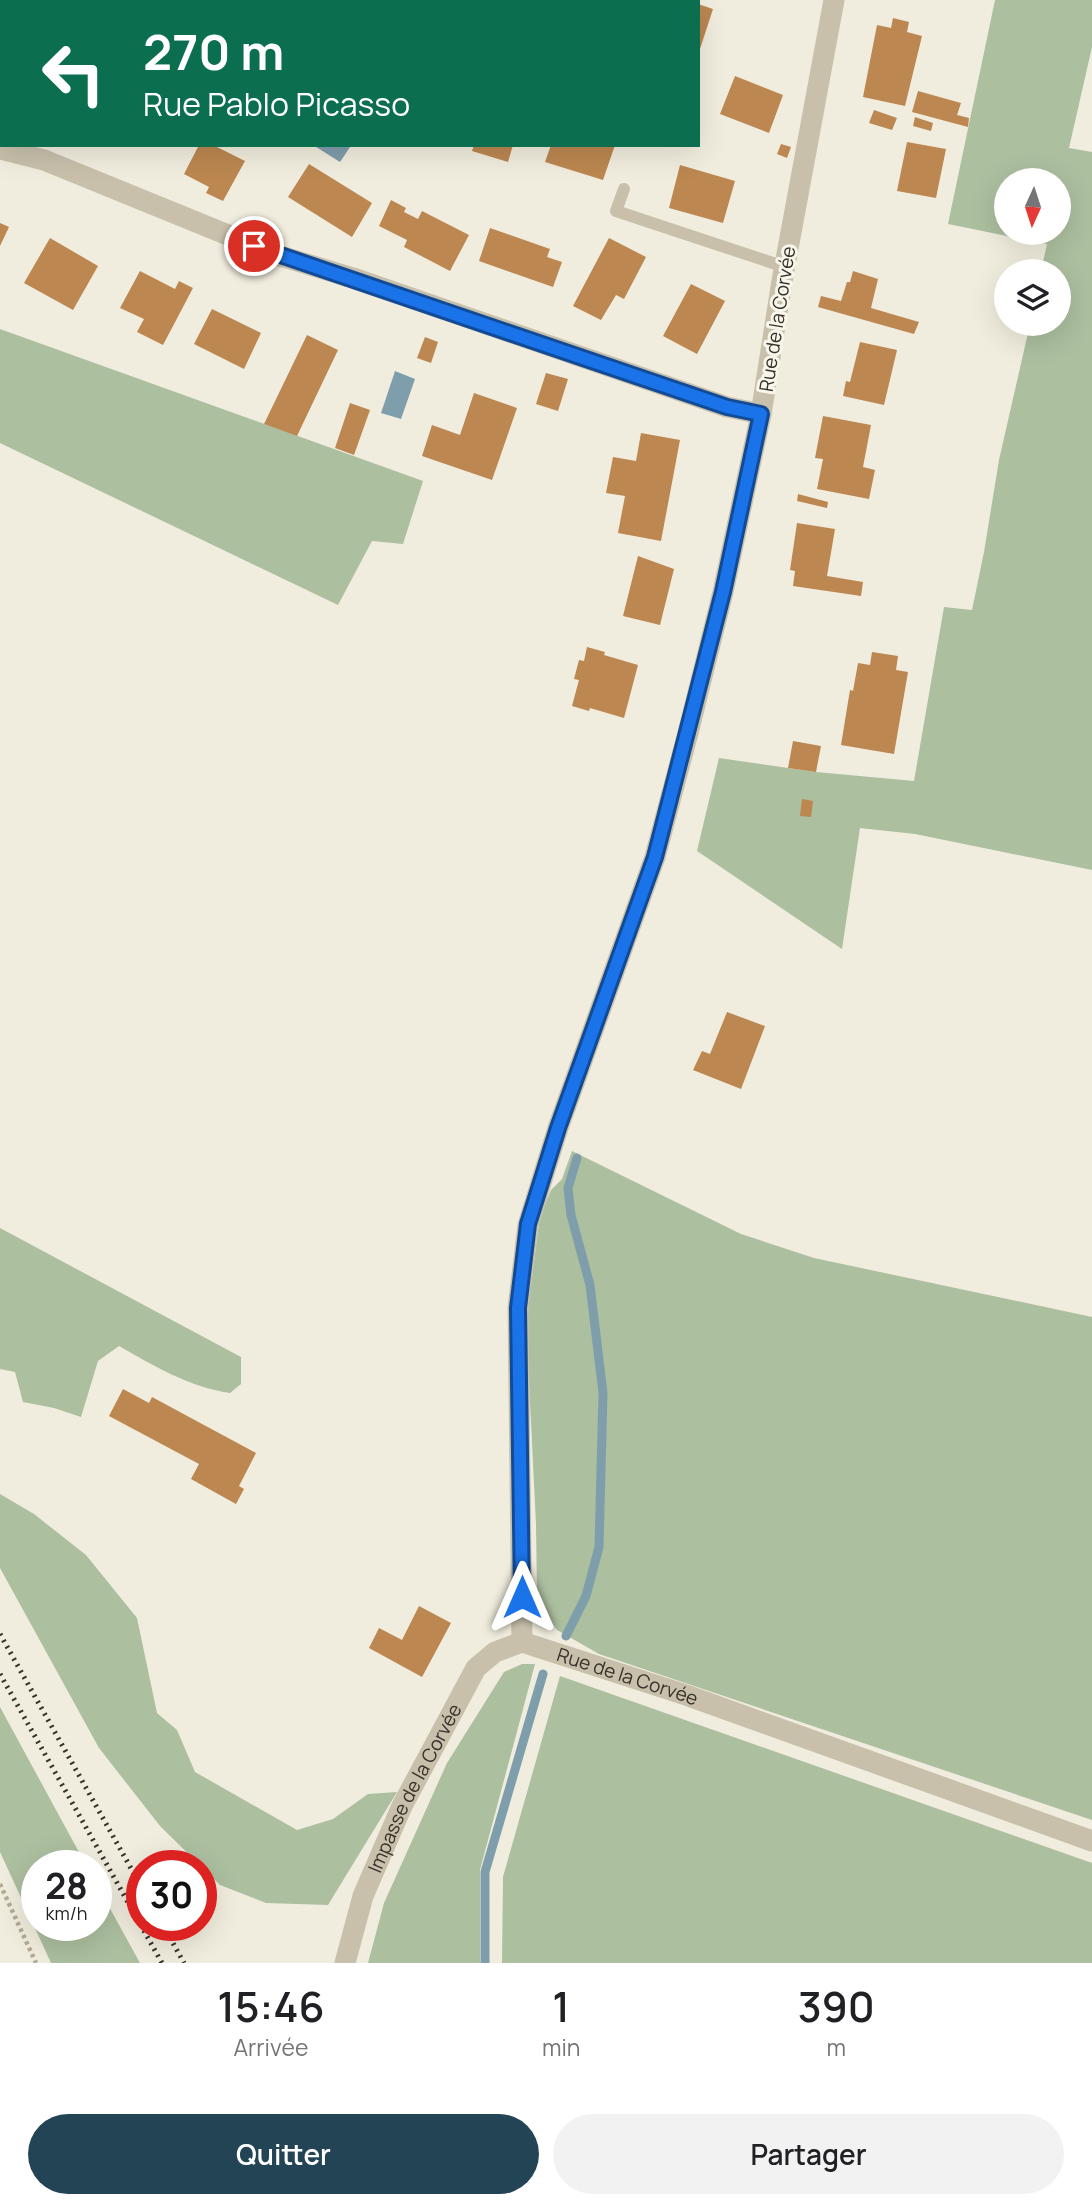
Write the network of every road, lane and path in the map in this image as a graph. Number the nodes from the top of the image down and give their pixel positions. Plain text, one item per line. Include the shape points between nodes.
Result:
1 (834, 0) edge
2 (0, 149) edge
3 (624, 189) dead end
4 (785, 267) junction
5 (761, 414) junction
6 (522, 1642) junction
7 (1092, 1841) edge
8 (0, 1884) edge
9 (36, 1963) edge
10 (345, 1963) edge

1 - 4 street, Rue de la Corvée
2 - 5 street via 44,160 277,255 727,407
3 - 4 lane via 616,211
4 - 5 street, Rue de la Corvée
5 - 6 street, Rue de la Corvée via 723,592 655,857 528,1224 518,1308
6 - 7 street, Rue de la Corvée via 686,1695
6 - 10 street, Impasse de la Corvée via 495,1652 476,1668 402,1806 363,1896
8 - 9 path

